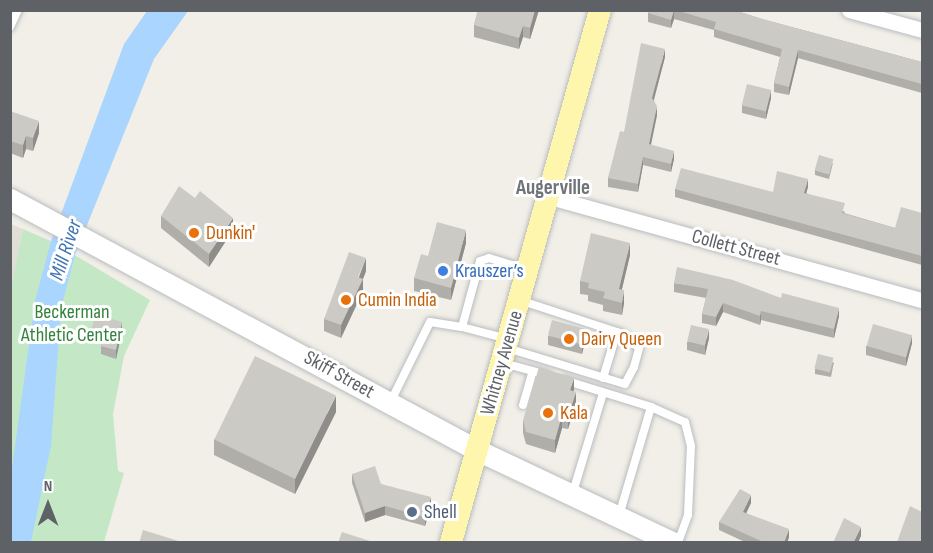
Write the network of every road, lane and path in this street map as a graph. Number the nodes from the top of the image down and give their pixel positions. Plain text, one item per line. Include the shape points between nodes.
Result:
1 (18, 10) edge
2 (600, 10) edge
3 (849, 10) edge
4 (10, 27) edge
5 (922, 30) edge
6 (550, 197) junction
7 (10, 199) edge
8 (529, 270) junction
9 (520, 300) junction
10 (922, 300) edge
11 (462, 327) junction
12 (617, 332) junction
13 (506, 350) junction
14 (533, 371) junction
15 (603, 378) junction
16 (603, 393) junction
17 (390, 402) junction
18 (523, 405) dead end
19 (651, 407) junction
20 (477, 450) junction
21 (572, 495) junction
22 (619, 517) junction
23 (451, 543) edge
24 (672, 543) edge
25 (678, 543) edge

1 - 4 lane
2 - 6 main road, Whitney Avenue
3 - 5 street
6 - 8 main road, Whitney Avenue
6 - 10 street, Collett Street
7 - 17 main road, Skiff Street
8 - 9 main road, Whitney Avenue
8 - 11 lane via 483,259
9 - 12 lane
9 - 13 main road, Whitney Avenue
11 - 13 lane
11 - 17 lane via 430,322
12 - 15 lane
12 - 15 lane via 636,342 639,348 634,367 625,384
13 - 14 lane
13 - 15 lane
13 - 20 main road, Whitney Avenue
14 - 16 lane
14 - 18 lane
16 - 19 lane
16 - 21 lane
17 - 20 main road, Skiff Street
19 - 22 lane
19 - 25 lane via 685,422 691,446 688,515
20 - 21 main road, Skiff Street
20 - 23 main road, Whitney Avenue
21 - 22 main road, Skiff Street
22 - 24 main road, Skiff Street

